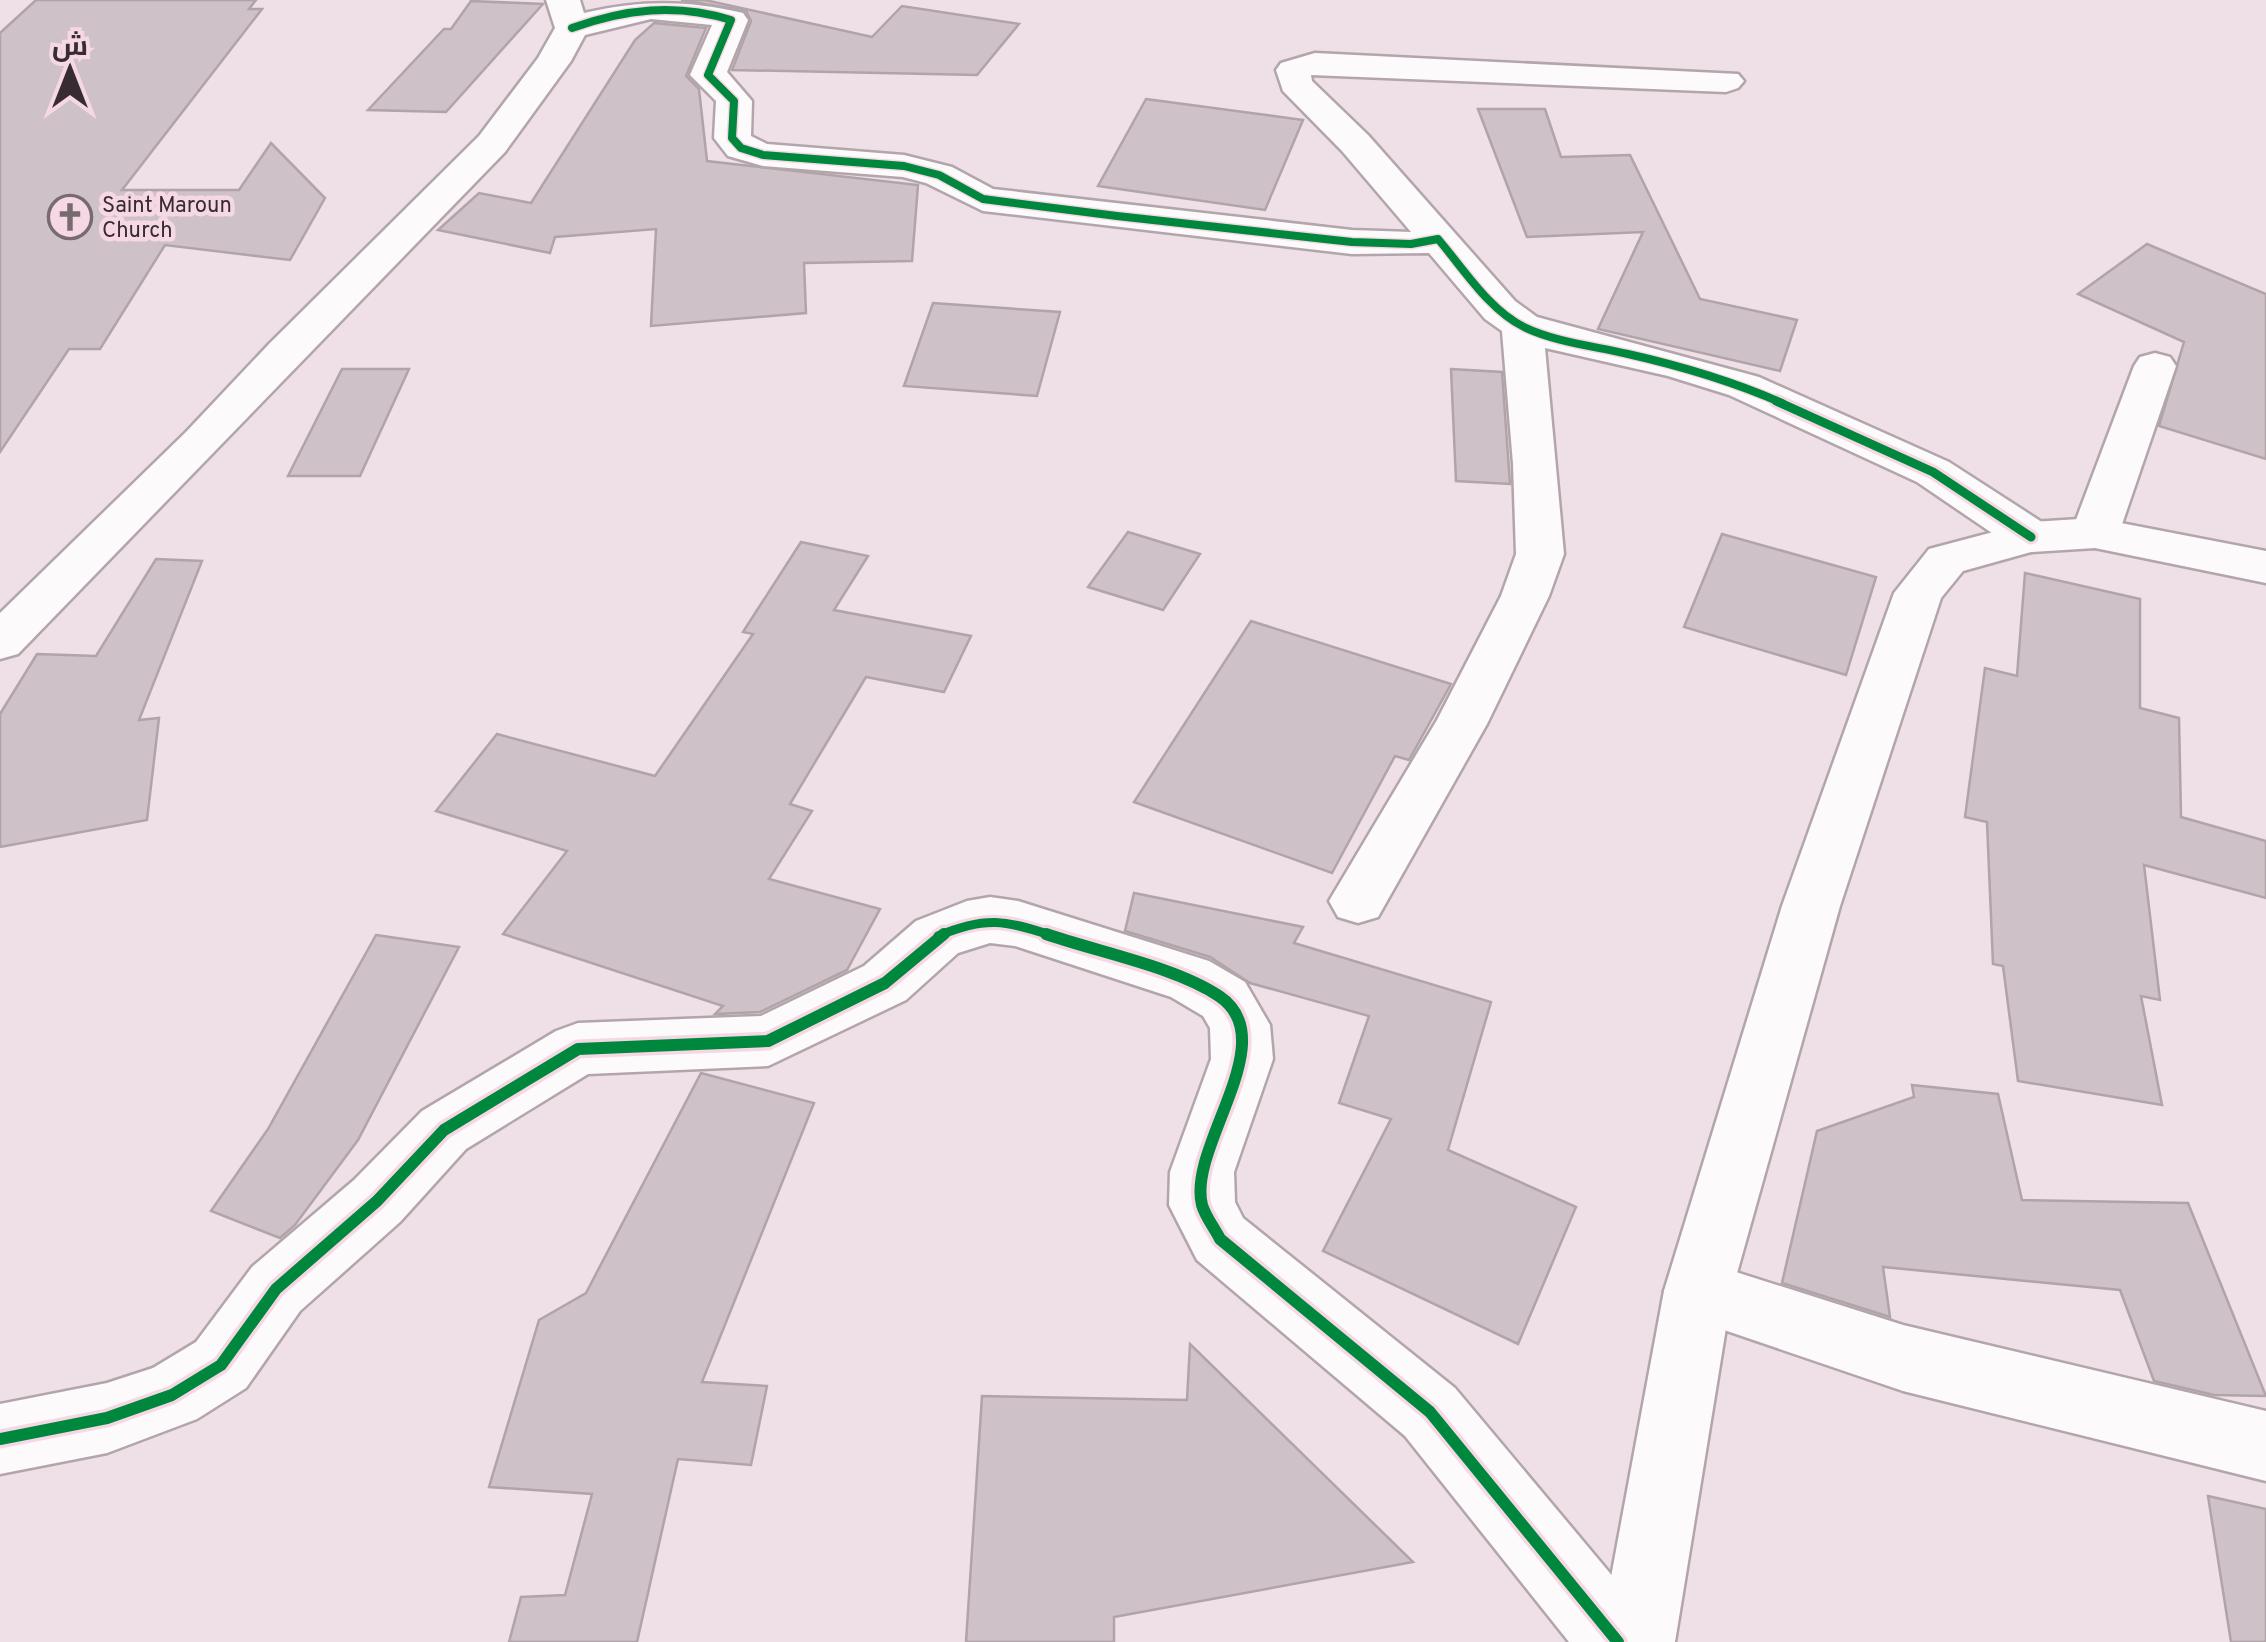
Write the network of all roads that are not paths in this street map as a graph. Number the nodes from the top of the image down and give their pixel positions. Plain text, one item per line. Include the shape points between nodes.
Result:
1 (567, 14) edge
2 (1726, 82) dead end
3 (1438, 239) junction
4 (1522, 326) junction
5 (2155, 366) dead end
6 (2095, 533) junction
7 (2031, 536) junction
8 (2266, 568) edge
9 (0, 642) edge
10 (1358, 900) dead end
11 (1698, 1291) junction
12 (0, 1439) edge
13 (2266, 1446) edge
14 (1618, 1642) edge
15 (1637, 1642) edge

1 - 3 street via 659,8 706,10 731,20 708,75 728,88 738,110 732,138 763,155 904,166 940,175 983,199 1136,219 1352,242
1 - 9 street via 554,61 492,144
2 - 3 street via 1315,64 1293,70 1295,84
3 - 4 street
4 - 7 street via 1761,392 1933,472
4 - 10 street via 1540,554 1526,596 1461,724
5 - 6 street
6 - 7 street
6 - 8 street
7 - 11 street via 1946,560 1918,593 1811,906
11 - 13 street via 1903,1358
11 - 15 street
12 - 14 street via 108,1418 172,1395 221,1366 276,1289 377,1201 444,1130 578,1049 768,1042 885,983 937,937 990,920 1188,978 1224,999 1240,1025 1242,1059 1202,1172 1202,1205 1220,1239 1430,1412

